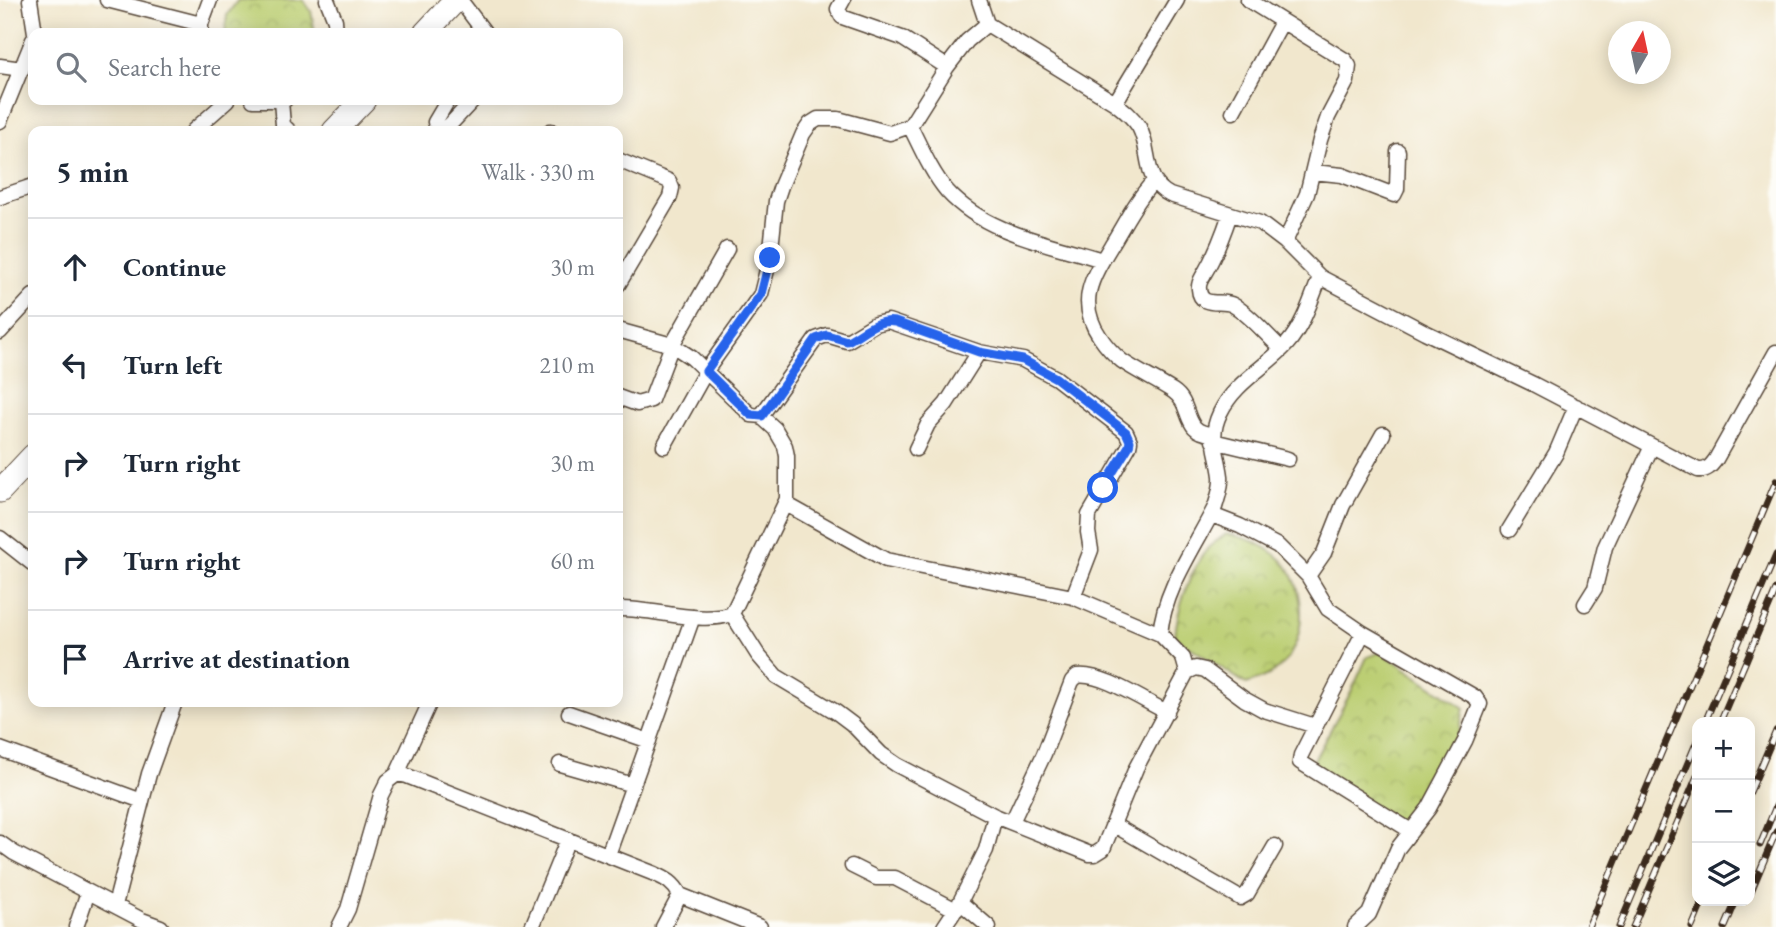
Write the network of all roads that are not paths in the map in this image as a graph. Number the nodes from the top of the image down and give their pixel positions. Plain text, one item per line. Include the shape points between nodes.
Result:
1 (30, 0) edge
2 (107, 0) edge
3 (210, 0) edge
4 (327, 0) edge
5 (458, 0) edge
6 (843, 0) edge
7 (979, 0) edge
8 (1177, 0) edge
9 (1248, 0) edge
10 (1282, 22) junction
11 (987, 24) junction
12 (34, 28) edge
13 (198, 28) edge
14 (201, 28) edge
15 (335, 28) edge
16 (430, 28) edge
17 (481, 28) edge
18 (28, 53) edge
19 (0, 66) edge
20 (947, 67) junction
21 (22, 69) junction
22 (1115, 103) junction
23 (222, 105) edge
24 (283, 105) edge
25 (359, 105) edge
26 (445, 105) edge
27 (467, 105) edge
28 (1233, 112) dead end
29 (0, 121) edge
30 (199, 126) edge
31 (284, 126) edge
32 (339, 126) edge
33 (438, 126) edge
34 (447, 126) edge
35 (909, 126) junction
36 (1398, 151) dead end
37 (623, 162) edge
38 (1313, 172) junction
39 (1153, 182) junction
40 (28, 188) edge
41 (0, 197) edge
42 (1230, 214) junction
43 (1285, 242) junction
44 (727, 249) dead end
45 (1102, 260) junction
46 (623, 277) edge
47 (1320, 277) junction
48 (28, 300) edge
49 (3, 323) edge
50 (623, 331) edge
51 (672, 345) junction
52 (1282, 349) junction
53 (979, 352) junction
54 (1776, 352) edge
55 (706, 371) junction
56 (623, 399) edge
57 (1576, 406) junction
58 (762, 416) junction
59 (1383, 434) dead end
60 (1213, 438) junction
61 (664, 446) dead end
62 (1652, 446) junction
63 (916, 449) dead end
64 (1288, 459) dead end
65 (28, 461) edge
66 (0, 491) edge
67 (786, 504) junction
68 (1212, 515) junction
69 (1509, 530) dead end
70 (0, 538) edge
71 (28, 560) edge
72 (1308, 576) junction
73 (1073, 597) junction
74 (1585, 604) dead end
75 (623, 609) edge
76 (732, 614) junction
77 (694, 617) junction
78 (1160, 634) junction
79 (1363, 634) junction
80 (1187, 672) junction
81 (173, 707) edge
82 (428, 707) edge
83 (1167, 712) junction
84 (569, 713) dead end
85 (1315, 726) junction
86 (649, 741) junction
87 (0, 749) edge
88 (559, 764) dead end
89 (397, 774) junction
90 (633, 785) junction
91 (142, 801) junction
92 (995, 816) junction
93 (1012, 822) junction
94 (1114, 825) junction
95 (1411, 831) junction
96 (568, 839) junction
97 (0, 843) edge
98 (1275, 846) dead end
99 (608, 855) junction
100 (852, 866) dead end
101 (88, 892) junction
102 (680, 895) junction
103 (115, 905) junction
104 (958, 906) junction
105 (76, 927) edge
106 (161, 927) edge
107 (339, 927) edge
108 (532, 927) edge
109 (663, 927) edge
110 (760, 927) edge
111 (944, 927) edge
112 (989, 927) edge
113 (1355, 927) edge

1 - 12 street
2 - 13 street
3 - 14 street
4 - 15 street
5 - 16 main road
5 - 17 street
6 - 20 street via 838,9 842,17 902,38
7 - 11 street
8 - 22 street
9 - 10 street
10 - 28 street
10 - 38 street via 1349,66 1350,74 1328,117
11 - 20 street
11 - 22 street
18 - 21 street
19 - 21 street
20 - 35 street
21 - 29 street
22 - 39 street via 1139,128
23 - 30 street
24 - 31 street
25 - 32 main road
26 - 33 street via 435,122
27 - 34 street
35 - 45 street via 936,176 969,211 994,226
35 - 55 street via 890,133 838,119 818,119 810,124 778,193 761,294
36 - 38 street via 1394,195 1342,175
37 - 46 street via 669,181 672,188
38 - 43 street
39 - 42 street via 1170,195
39 - 45 street
40 - 41 street
42 - 43 street via 1260,223
42 - 52 street via 1199,291 1207,302 1239,309
43 - 47 street
44 - 51 street
45 - 60 street via 1087,296 1094,329 1122,360 1178,395 1197,431
47 - 52 street via 1298,328
47 - 57 street
48 - 49 street
50 - 51 street
51 - 55 street
51 - 56 street via 651,400 637,404
52 - 60 street via 1230,397
53 - 58 street via 887,321 847,341 821,336 809,346
53 - 63 street
53 - 73 street via 1023,360 1045,372 1129,436 1129,446 1089,515 1091,550
54 - 62 street via 1711,467 1698,470
55 - 58 street via 751,415
55 - 61 street
57 - 62 street
57 - 69 street via 1556,453
58 - 67 street via 780,436 787,456
59 - 72 street
60 - 64 street
60 - 68 street via 1221,484
62 - 74 street via 1605,547 1595,588
65 - 66 main road
67 - 73 street via 886,560
67 - 76 street
68 - 72 street via 1278,546
68 - 78 street via 1168,598
70 - 71 street
72 - 79 street via 1328,609
73 - 78 street
75 - 77 street
76 - 77 street
76 - 92 street via 776,676 836,712 897,765
77 - 86 street
78 - 80 street via 1182,658
79 - 85 street
79 - 95 street via 1480,704 1423,819
80 - 83 street
80 - 85 street via 1205,670 1244,699
81 - 91 street
82 - 89 street
83 - 93 street via 1102,680 1077,676
83 - 94 street via 1136,768
84 - 86 street
85 - 95 street via 1300,762
86 - 90 street
87 - 91 street
88 - 90 street
89 - 96 street
89 - 107 street via 381,794
90 - 99 street
91 - 103 street
92 - 93 street
92 - 104 street via 986,850
93 - 94 street via 1096,854
94 - 98 street via 1240,898 1247,894
95 - 113 street via 1398,848 1369,914
96 - 99 street
96 - 108 street
97 - 101 street
99 - 102 street via 669,880
100 - 104 street via 876,878 895,877
101 - 103 street
101 - 105 street
102 - 109 street
102 - 110 street
103 - 106 street
104 - 111 street
104 - 112 street

